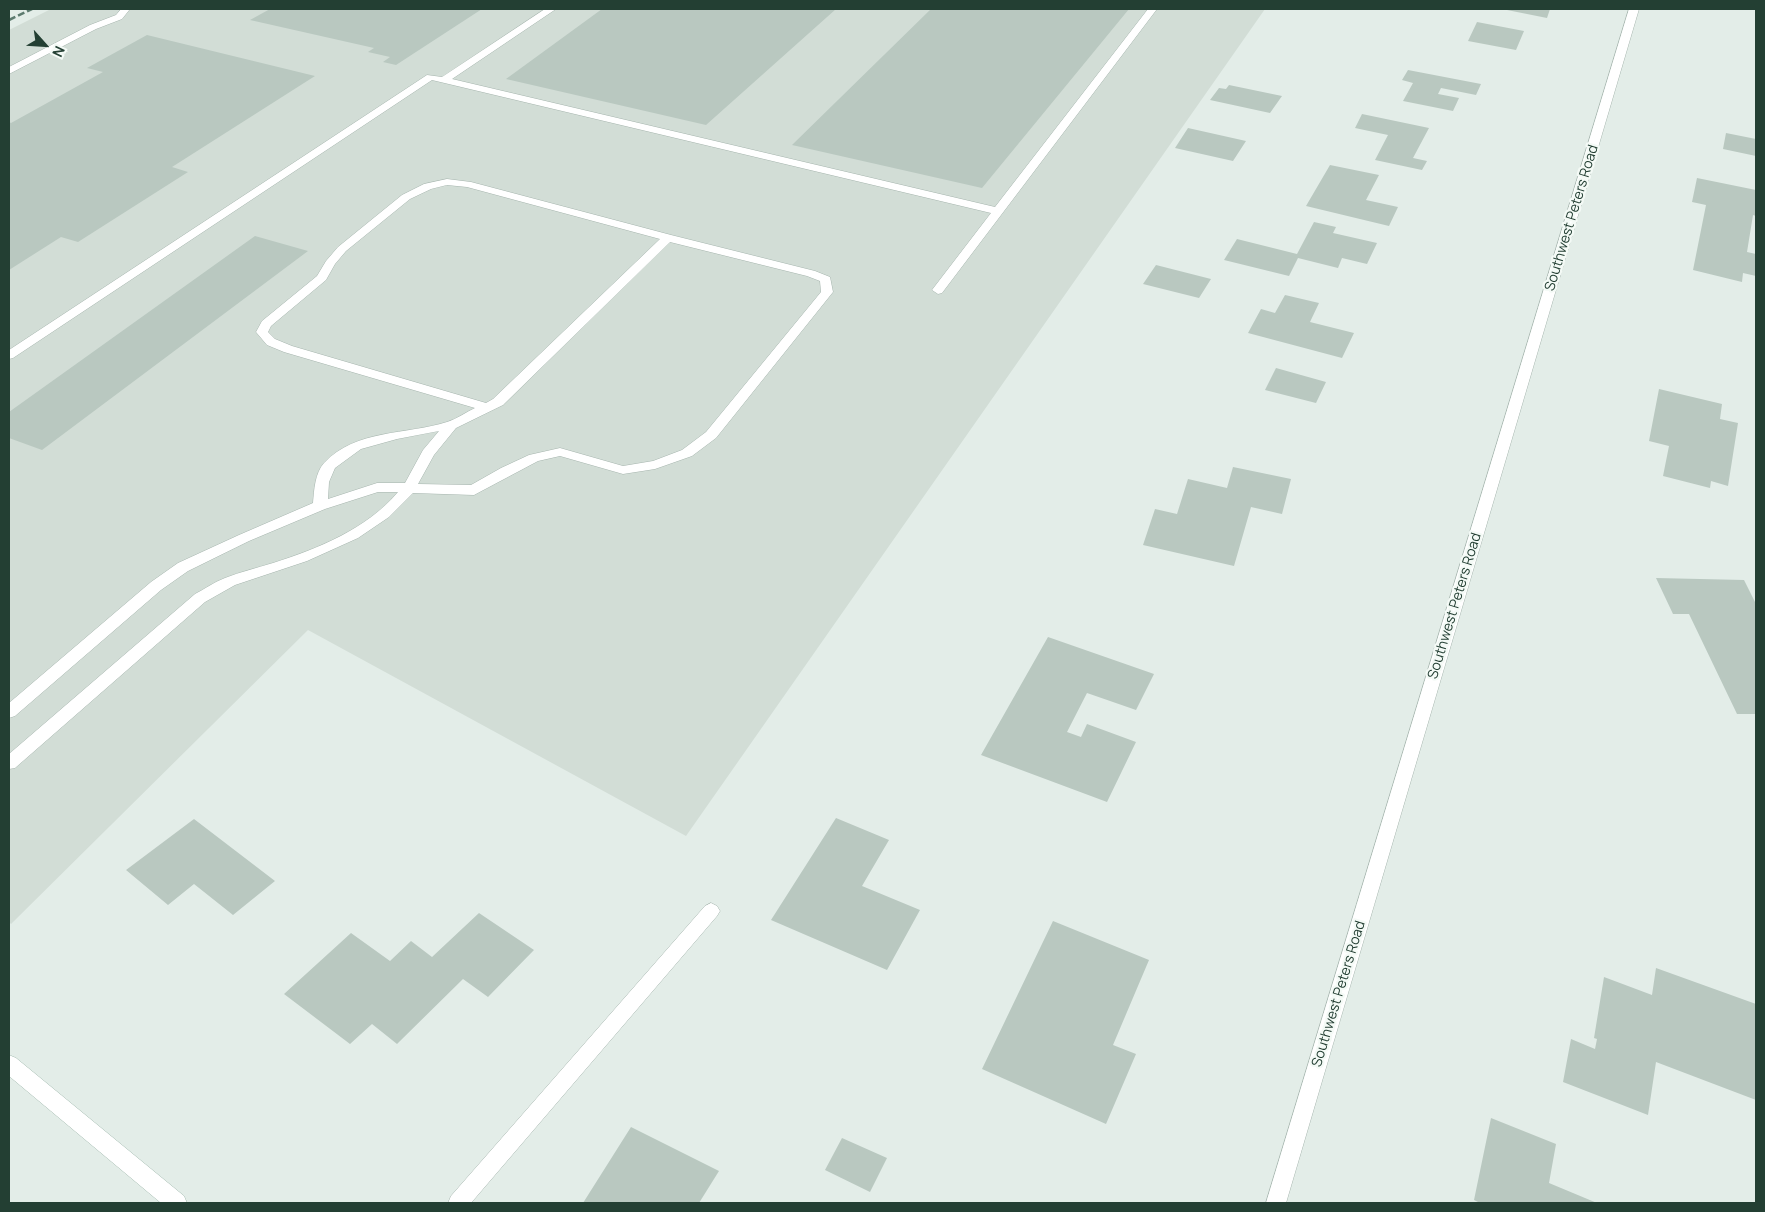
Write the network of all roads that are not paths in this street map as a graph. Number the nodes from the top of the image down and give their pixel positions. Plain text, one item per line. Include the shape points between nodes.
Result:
1 (125, 9) edge
2 (551, 9) edge
3 (1152, 9) edge
4 (1634, 9) edge
5 (9, 71) edge
6 (444, 80) junction
7 (998, 211) junction
8 (668, 238) junction
9 (938, 290) dead end
10 (9, 355) edge
11 (486, 407) junction
12 (451, 424) junction
13 (410, 488) junction
14 (320, 506) junction
15 (9, 712) edge
16 (9, 763) edge
17 (711, 911) dead end
18 (9, 1064) edge
19 (177, 1203) edge
20 (458, 1203) edge
21 (1276, 1203) edge

1 - 5 street via 119,16
2 - 6 street
3 - 7 street
4 - 21 street, Southwest Peters Road
6 - 7 street
6 - 10 street via 430,77
7 - 9 street
8 - 11 street via 498,402
8 - 11 street via 467,184 447,182 428,186 406,197 342,249 322,278 266,324 262,332 271,342 288,349
8 - 13 street via 826,279 827,292 711,435 687,453 655,465 622,470 560,452 534,458 474,490
11 - 12 street
12 - 13 street via 428,453
12 - 14 street via 356,446 329,466 322,482
13 - 14 street via 377,487
13 - 16 street via 397,505 344,540 232,580 200,598
14 - 15 street via 183,567 152,589
17 - 20 street
18 - 19 street

